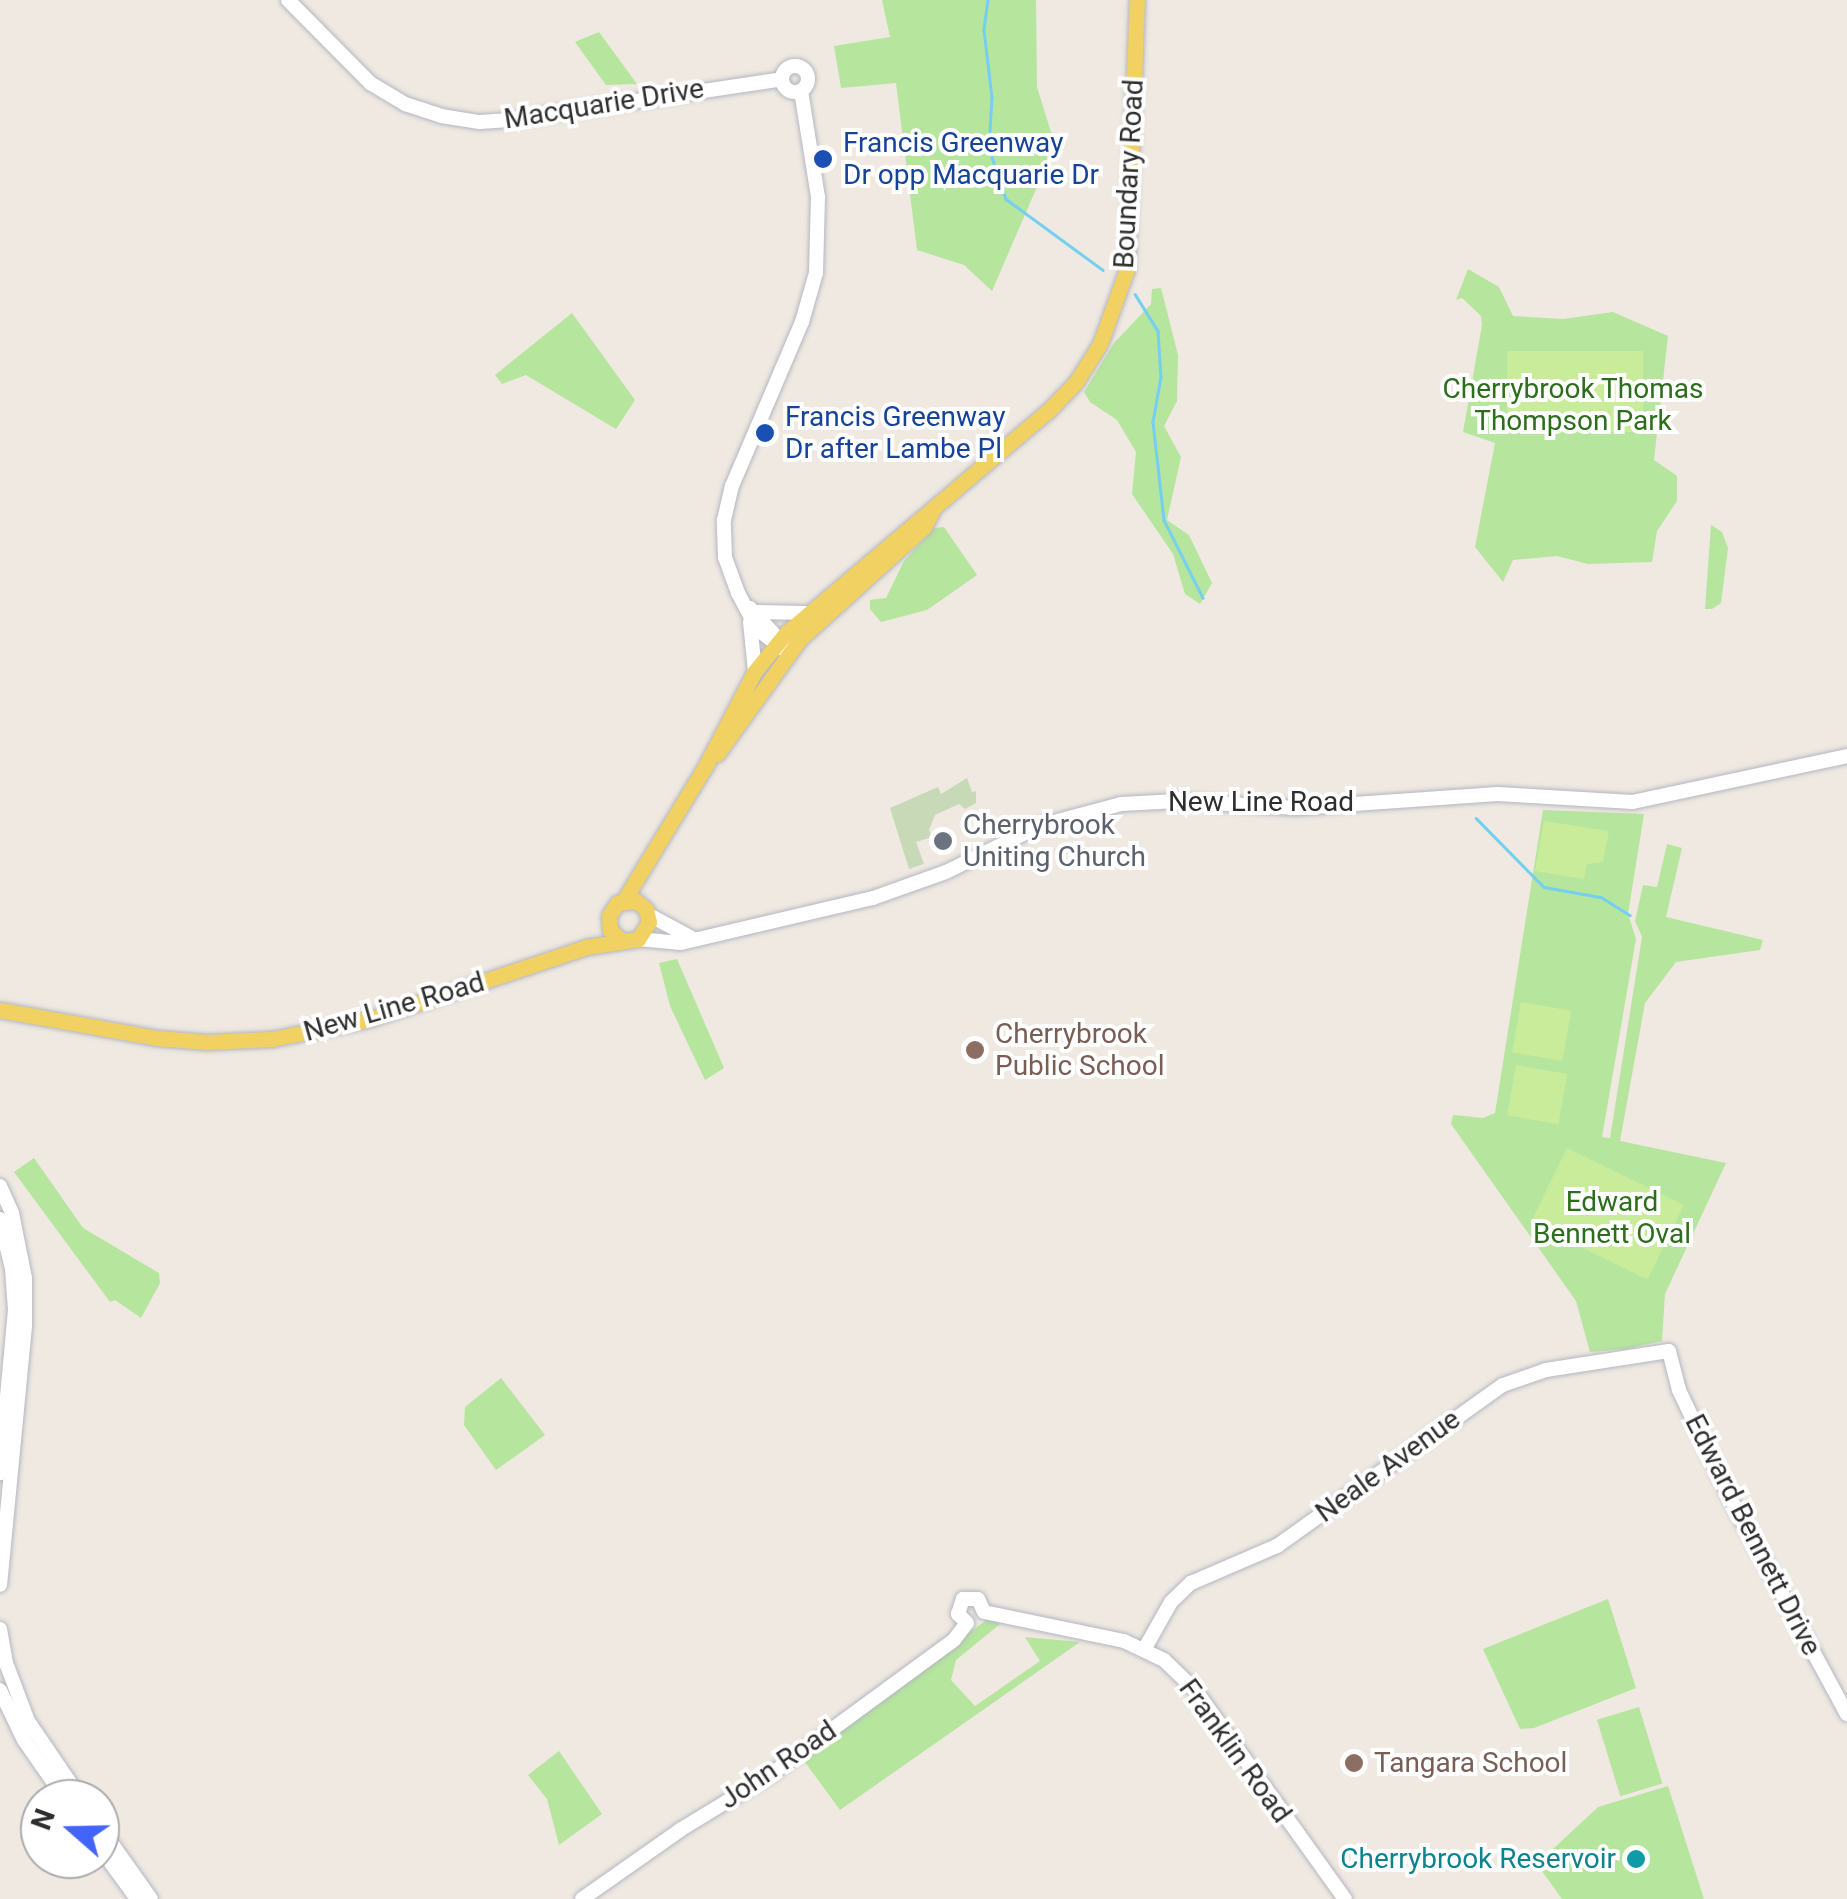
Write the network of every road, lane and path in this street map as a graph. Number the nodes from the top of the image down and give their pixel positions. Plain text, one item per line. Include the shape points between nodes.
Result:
1 (288, 0) edge
2 (1137, 0) edge
3 (782, 79) junction
4 (801, 91) junction
5 (932, 512) junction
6 (750, 610) junction
7 (805, 614) junction
8 (782, 646) junction
9 (755, 672) junction
10 (1847, 756) edge
11 (706, 765) junction
12 (647, 857) junction
13 (624, 900) junction
14 (645, 909) junction
15 (608, 923) junction
16 (638, 938) junction
17 (692, 938) junction
18 (620, 940) junction
19 (586, 947) junction
20 (0, 1010) edge
21 (18, 1016) junction
22 (0, 1018) edge
23 (0, 1186) edge
24 (0, 1219) edge
25 (1669, 1351) joint
26 (0, 1473) edge
27 (0, 1585) edge
28 (984, 1612) junction
29 (968, 1623) junction
30 (0, 1629) edge
31 (1146, 1648) junction
32 (0, 1690) edge
33 (1847, 1714) edge
34 (16, 1727) junction
35 (51, 1779) edge
36 (62, 1779) edge
37 (120, 1855) edge
38 (120, 1875) edge
39 (138, 1899) edge
40 (151, 1899) edge
41 (582, 1899) edge
42 (1345, 1899) edge

1 - 3 main road, Macquarie Drive via 370,83 441,116 510,120
2 - 5 main road, Boundary Road via 1129,244 1110,326 1076,382 1048,412
3 - 4 main road via 790,92
3 - 4 main road via 788,68 803,68 808,82
4 - 6 main road via 818,197 818,254 802,322 726,508 726,557
5 - 7 main road, Boundary Road
5 - 8 main road, Boundary Road via 924,527
6 - 7 main road
6 - 8 main road
6 - 9 main road
7 - 8 main road, Boundary Road
8 - 9 main road, Boundary Road
8 - 11 main road, Boundary Road
9 - 11 main road, Boundary Road
10 - 17 main road, New Line Road via 1633,802 1498,794 1297,808 1121,804 1039,826 946,872 873,898
11 - 12 main road, Boundary Road
12 - 13 main road, Boundary Road
12 - 14 main road, Boundary Road
13 - 14 main road
13 - 15 main road
14 - 16 main road via 648,928
14 - 17 main road
15 - 18 main road
15 - 19 main road, New Line Road
16 - 17 main road, New Line Road
16 - 18 main road
18 - 19 main road, New Line Road
19 - 21 main road, New Line Road via 370,1019 272,1039 158,1038
20 - 21 main road, New Line Road
21 - 22 main road, New Line Road
23 - 27 main road via 25,1278
24 - 26 main road via 15,1310
25 - 31 main road, Neale Avenue via 1546,1370 1503,1385 1277,1546 1191,1584 1172,1602
25 - 33 main road, Edward Bennett Drive via 1679,1390 1729,1496
28 - 29 main road
28 - 29 main road via 978,1598 963,1599 958,1614
28 - 31 main road, Franklin Road
29 - 41 main road, John Road via 770,1775
30 - 34 main road
31 - 42 main road, Franklin Road via 1196,1692
32 - 34 main road
34 - 35 main road
34 - 36 main road
37 - 40 main road
38 - 39 main road

